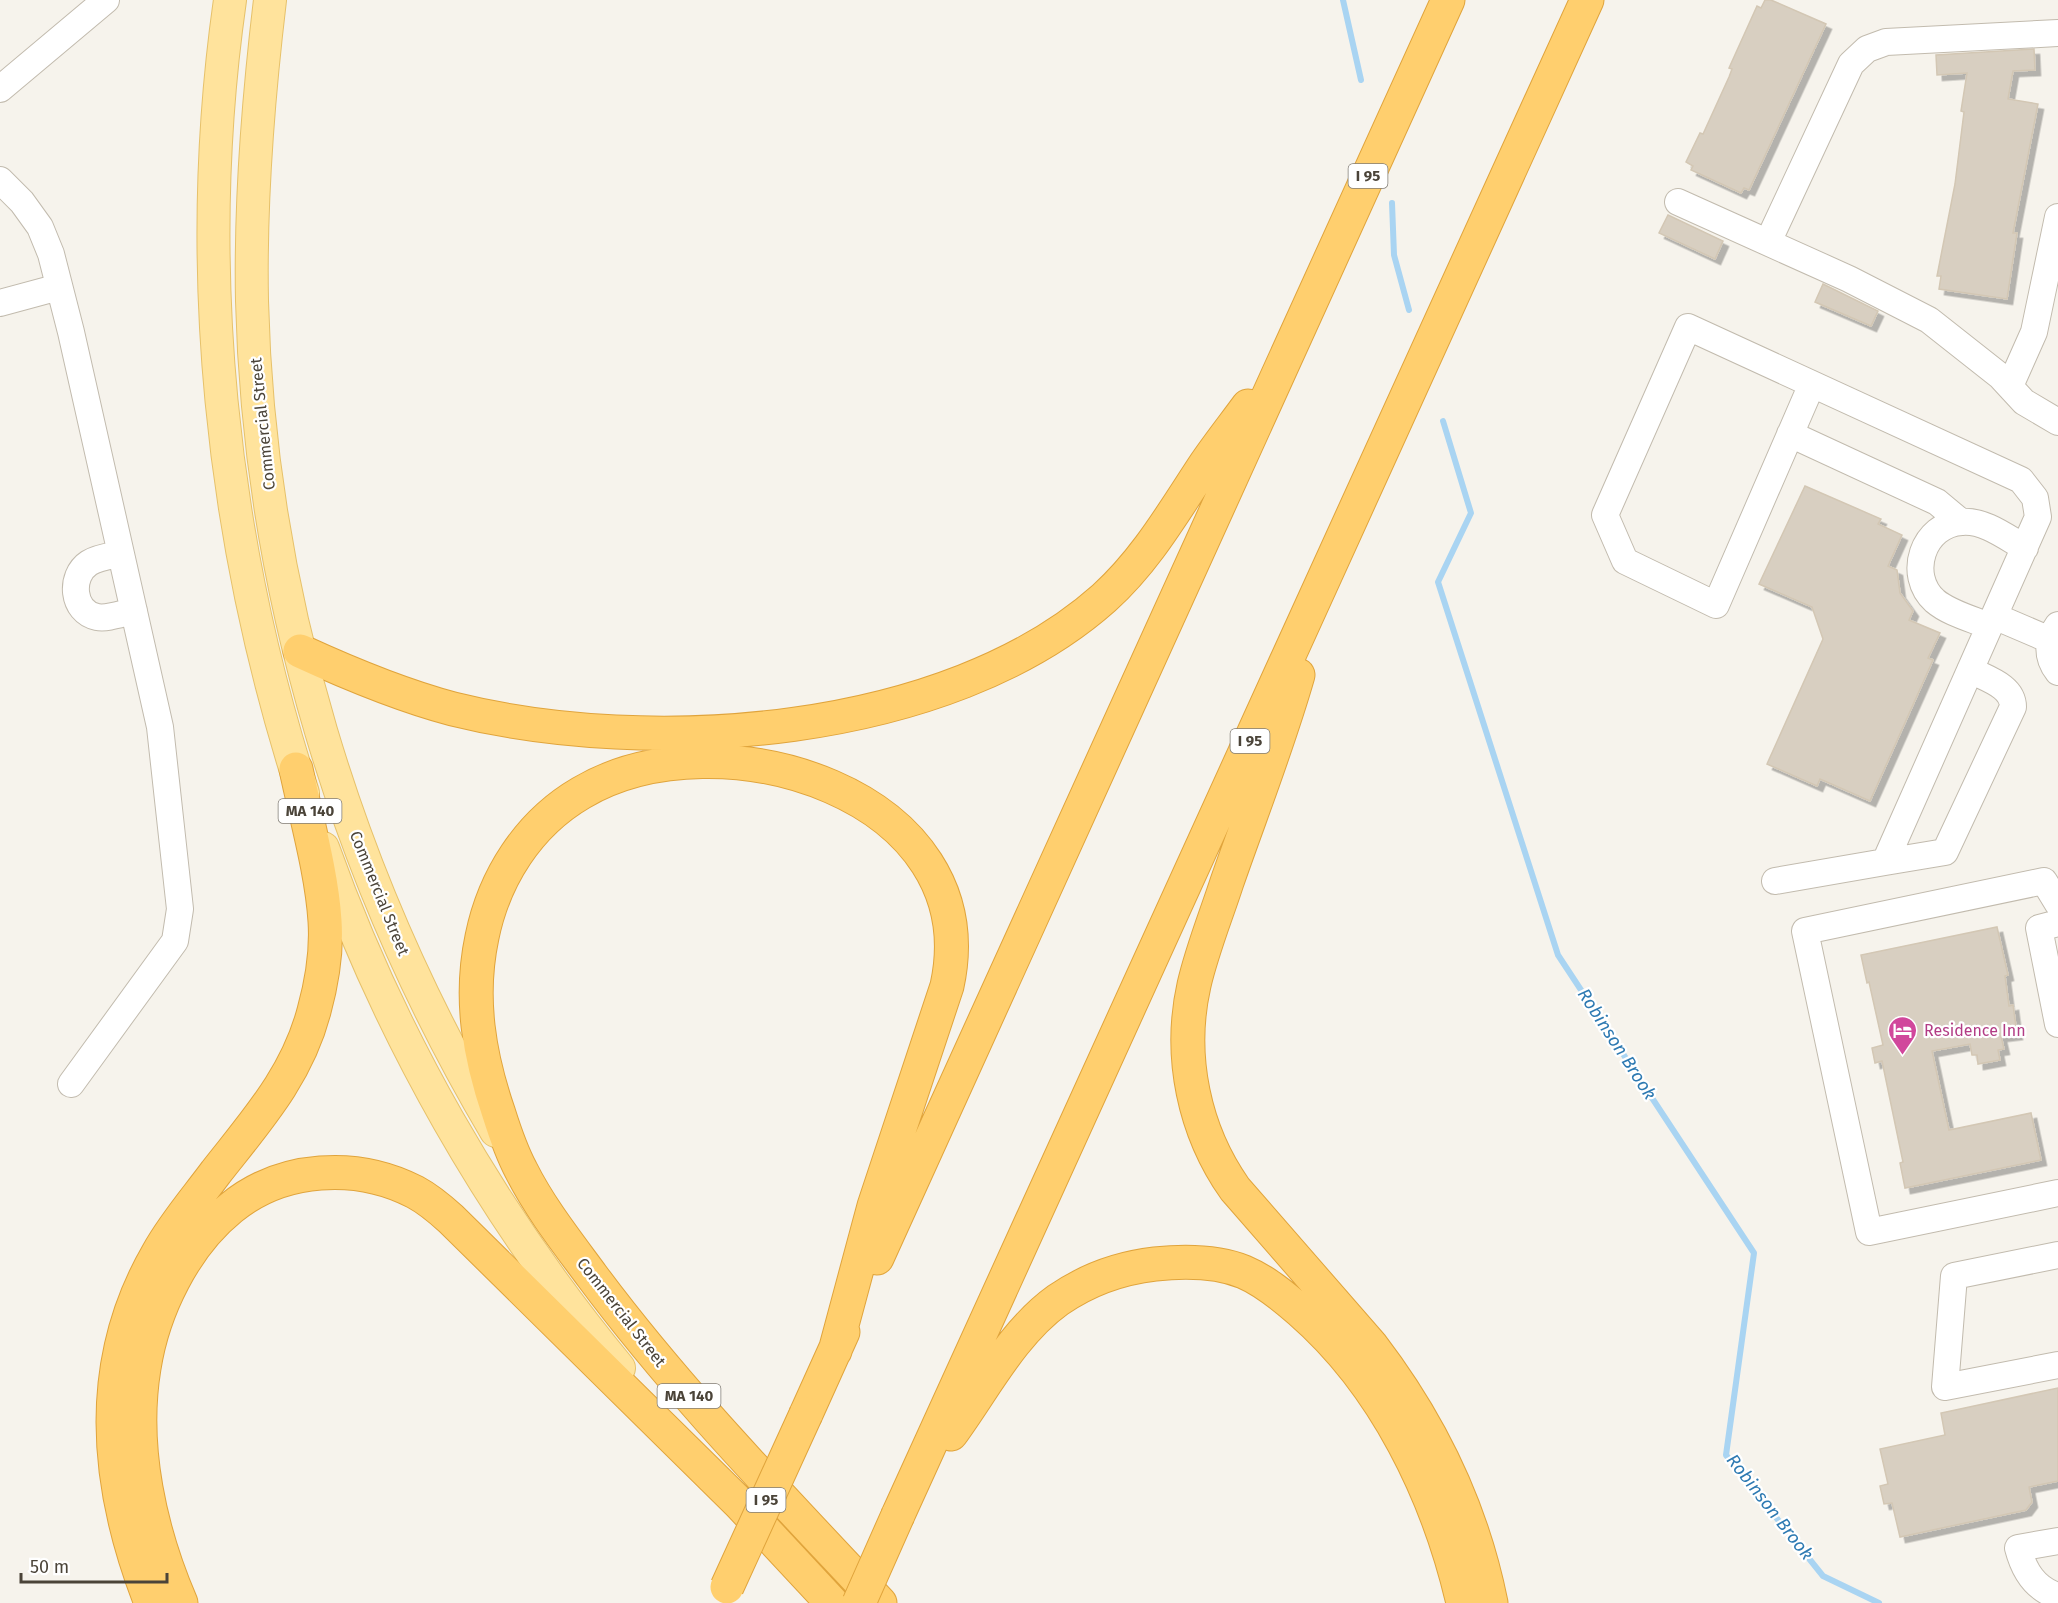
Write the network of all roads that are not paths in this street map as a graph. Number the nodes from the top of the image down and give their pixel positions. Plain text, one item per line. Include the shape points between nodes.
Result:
1 (106, 0) edge
2 (230, 0) edge
3 (270, 0) edge
4 (1448, 0) edge
5 (1587, 0) edge
6 (2058, 33) edge
7 (0, 89) edge
8 (0, 180) edge
9 (1678, 202) dead end
10 (2058, 217) edge
11 (1768, 242) junction
12 (59, 287) junction
13 (0, 303) edge
14 (1288, 351) junction
15 (1812, 384) junction
16 (2010, 386) junction
17 (2058, 422) edge
18 (1790, 434) junction
19 (1961, 522) junction
20 (2025, 548) junction
21 (121, 554) junction
22 (1331, 562) junction
23 (134, 611) junction
24 (1992, 621) junction
25 (2054, 632) edge
26 (300, 651) junction
27 (1970, 670) junction
28 (2058, 672) edge
29 (296, 769) junction
30 (1885, 862) junction
31 (1774, 881) dead end
32 (2058, 904) edge
33 (2058, 923) edge
34 (2058, 1024) edge
35 (71, 1084) dead end
36 (520, 1170) junction
37 (2058, 1193) edge
38 (2058, 1255) edge
39 (835, 1351) junction
40 (2058, 1365) edge
41 (913, 1483) junction
42 (740, 1504) junction
43 (2058, 1541) edge
44 (723, 1595) edge
45 (2058, 1596) edge
46 (151, 1603) edge
47 (181, 1603) edge
48 (832, 1603) edge
49 (859, 1603) edge
50 (880, 1603) edge
51 (1463, 1603) edge
52 (1491, 1603) edge

1 - 7 street
2 - 29 main road, MA 140 via 215,192 220,383 246,572
3 - 26 main road, Commercial Street / MA 140 via 254,170 254,336 267,476
4 - 14 highway, I 95
5 - 22 highway, I 95
6 - 11 street via 1886,42 1867,49 1851,64
8 - 12 street via 40,227
9 - 11 street
10 - 16 street via 2034,332
11 - 16 street via 1929,320
12 - 13 street
12 - 21 street
14 - 26 highway via 1158,538 1103,598 1055,636 1020,657 908,699 811,721 751,729 665,733 590,730 452,709 351,675
14 - 39 highway, I 95
15 - 18 street
15 - 18 street via 1688,327 1605,515 1625,561 1716,605
15 - 20 street via 2021,480 2035,498 2038,517
16 - 17 street via 2024,402
18 - 19 street via 1937,502
19 - 20 street via 1984,526
19 - 24 street via 1949,524 1930,538 1920,559 1922,582 1946,608
20 - 24 street
21 - 23 street
21 - 23 street via 91,561 84,567 75,587 79,606 99,617
22 - 41 highway, I 95
22 - 52 highway via 1286,718 1196,978 1189,1019 1190,1075 1204,1133 1227,1179 1371,1345 1427,1429 1466,1512
23 - 35 street via 160,727 179,926 175,941
24 - 25 street
24 - 27 street
25 - 28 street via 2050,658
26 - 36 main road, Commercial Street / MA 140 via 339,788 389,919 450,1048
27 - 30 street
27 - 30 street via 2007,690 2013,707 1945,852
29 - 42 main road, MA 140 via 330,870 363,948 419,1066 471,1160 586,1327 650,1406
29 - 46 highway via 325,920 324,959 314,1012 300,1051 276,1095 156,1255 130,1311 116,1363 112,1420 117,1481 132,1550
30 - 31 street
32 - 37 street via 2044,881 1805,931 1869,1232
33 - 34 street via 2039,928
36 - 39 highway via 485,1068 476,1019 476,980 480,946 493,899 510,863 535,830 562,806 596,785 636,771 680,763 724,761 771,766 854,798 900,831 930,871 947,916 951,952 944,997 874,1206
36 - 50 highway, Commercial Street / MA 140 via 579,1258 652,1352
38 - 40 street via 1954,1276 1945,1388
39 - 44 highway, I 95, bridge
41 - 49 highway, I 95, bridge
41 - 51 highway via 1016,1342 1057,1301 1096,1279 1135,1268 1177,1263 1226,1267 1252,1276 1289,1301 1323,1332 1362,1379 1388,1417 1423,1483 1444,1533
42 - 47 highway via 433,1204 404,1187 370,1176 309,1174 262,1188 222,1215 180,1270 153,1332 142,1380 140,1438 154,1525
42 - 48 highway, MA 140
43 - 45 street via 2018,1548 2022,1565 2034,1581

